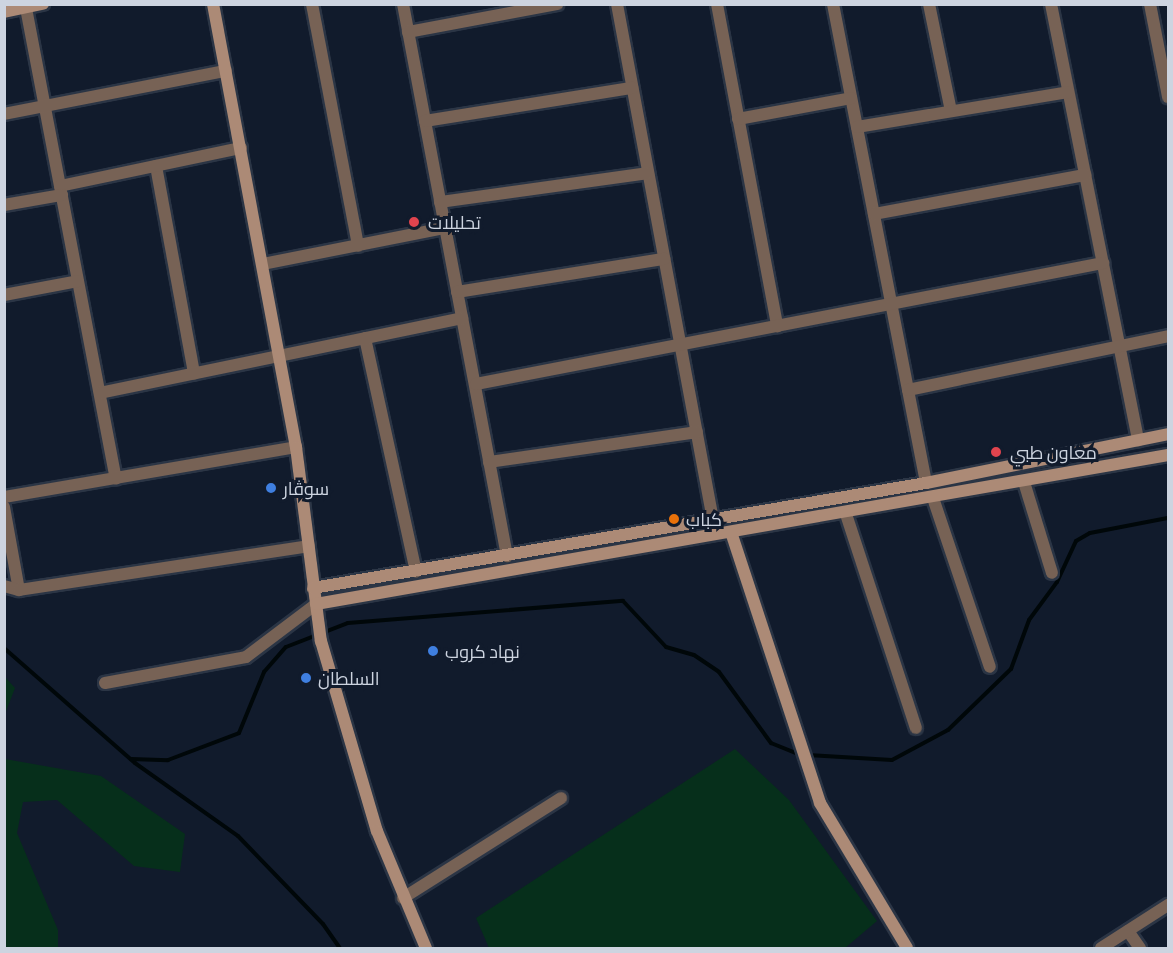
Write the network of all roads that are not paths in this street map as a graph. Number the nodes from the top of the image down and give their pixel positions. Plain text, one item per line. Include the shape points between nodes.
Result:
1 (43, 4) edge
2 (213, 4) edge
3 (312, 4) edge
4 (403, 4) edge
5 (558, 4) edge
6 (617, 4) edge
7 (717, 4) edge
8 (833, 4) edge
9 (929, 4) edge
10 (1051, 4) edge
11 (1150, 4) edge
12 (26, 8) junction
13 (4, 12) edge
14 (408, 32) junction
15 (1166, 68) edge
16 (226, 71) junction
17 (632, 87) junction
18 (1068, 92) junction
19 (1168, 97) edge
20 (851, 98) junction
21 (45, 106) junction
22 (951, 111) junction
23 (4, 114) edge
24 (738, 120) junction
25 (425, 121) junction
26 (857, 127) junction
27 (241, 148) junction
28 (156, 166) junction
29 (648, 173) junction
30 (1085, 175) junction
31 (61, 191) junction
32 (440, 202) junction
33 (4, 206) edge
34 (874, 214) junction
35 (445, 228) junction
36 (358, 246) junction
37 (664, 259) junction
38 (1103, 263) junction
39 (263, 264) junction
40 (78, 281) junction
41 (457, 292) junction
42 (4, 296) edge
43 (891, 304) junction
44 (462, 318) junction
45 (777, 326) junction
46 (1168, 336) edge
47 (365, 339) junction
48 (681, 345) junction
49 (1119, 346) junction
50 (279, 358) junction
51 (194, 374) junction
52 (476, 384) junction
53 (908, 390) junction
54 (100, 393) junction
55 (697, 432) junction
56 (1168, 434) edge
57 (1138, 440) junction
58 (296, 447) junction
59 (1168, 455) edge
60 (489, 462) junction
61 (993, 470) junction
62 (116, 478) junction
63 (1024, 482) junction
64 (926, 483) junction
65 (996, 487) junction
66 (4, 497) edge
67 (933, 498) junction
68 (4, 507) edge
69 (846, 514) junction
70 (713, 520) junction
71 (732, 535) junction
72 (309, 546) junction
73 (507, 556) junction
74 (416, 571) junction
75 (402, 573) junction
76 (1052, 573) dead end
77 (4, 586) edge
78 (313, 588) junction
79 (404, 589) junction
80 (19, 590) junction
81 (316, 604) junction
82 (990, 667) dead end
83 (105, 683) dead end
84 (916, 728) dead end
85 (561, 798) dead end
86 (403, 898) junction
87 (1168, 905) edge
88 (1128, 931) junction
89 (426, 948) edge
90 (907, 948) edge
91 (1101, 948) edge
92 (1140, 948) edge

1 - 12 main road
2 - 16 main road
3 - 36 street
4 - 14 street
5 - 14 street
6 - 17 street
7 - 24 street
8 - 20 street
9 - 22 street
10 - 18 street
11 - 15 street
12 - 13 main road
12 - 21 street
14 - 25 street
15 - 19 street
16 - 21 street
16 - 27 main road
17 - 25 street
17 - 29 street
18 - 22 street
18 - 30 street
20 - 24 street
20 - 26 street
21 - 23 street
21 - 31 street
22 - 26 street
24 - 45 street
25 - 32 street
26 - 34 street
27 - 28 street
27 - 39 main road
28 - 31 street
28 - 51 street
29 - 32 street
29 - 37 street
30 - 34 street
30 - 38 street
31 - 33 street
31 - 40 street
32 - 35 street
34 - 43 street
35 - 36 street
35 - 41 street
36 - 39 street
37 - 41 street
37 - 48 street
38 - 43 street
38 - 49 street
39 - 50 main road
40 - 42 street
40 - 54 street
41 - 44 street
43 - 45 street
43 - 53 street
44 - 47 street
44 - 52 street
45 - 48 street
46 - 49 street
47 - 50 street
47 - 74 street
48 - 52 street
48 - 55 street
49 - 53 street
49 - 57 street
50 - 51 street
50 - 58 main road
51 - 54 street
52 - 60 street
53 - 64 street
54 - 62 street
55 - 60 street
55 - 70 street
56 - 57 main road
57 - 61 main road
58 - 62 street
58 - 72 main road
59 - 63 main road
60 - 73 street
61 - 64 main road
61 - 65 main road
62 - 66 street
63 - 65 main road
63 - 76 street
64 - 70 main road
65 - 67 main road
67 - 69 main road
67 - 82 street
68 - 80 street
69 - 71 main road
69 - 84 street
70 - 73 main road
71 - 79 main road
71 - 90 main road via 804,764 869,893
72 - 78 main road
72 - 80 street
73 - 74 main road
74 - 75 main road
75 - 78 main road
75 - 79 main road
77 - 80 street
78 - 81 main road
79 - 81 main road
81 - 83 street via 246,657
81 - 86 main road via 321,641 366,797
85 - 86 street
86 - 89 main road
87 - 88 street
88 - 91 street
88 - 92 street

